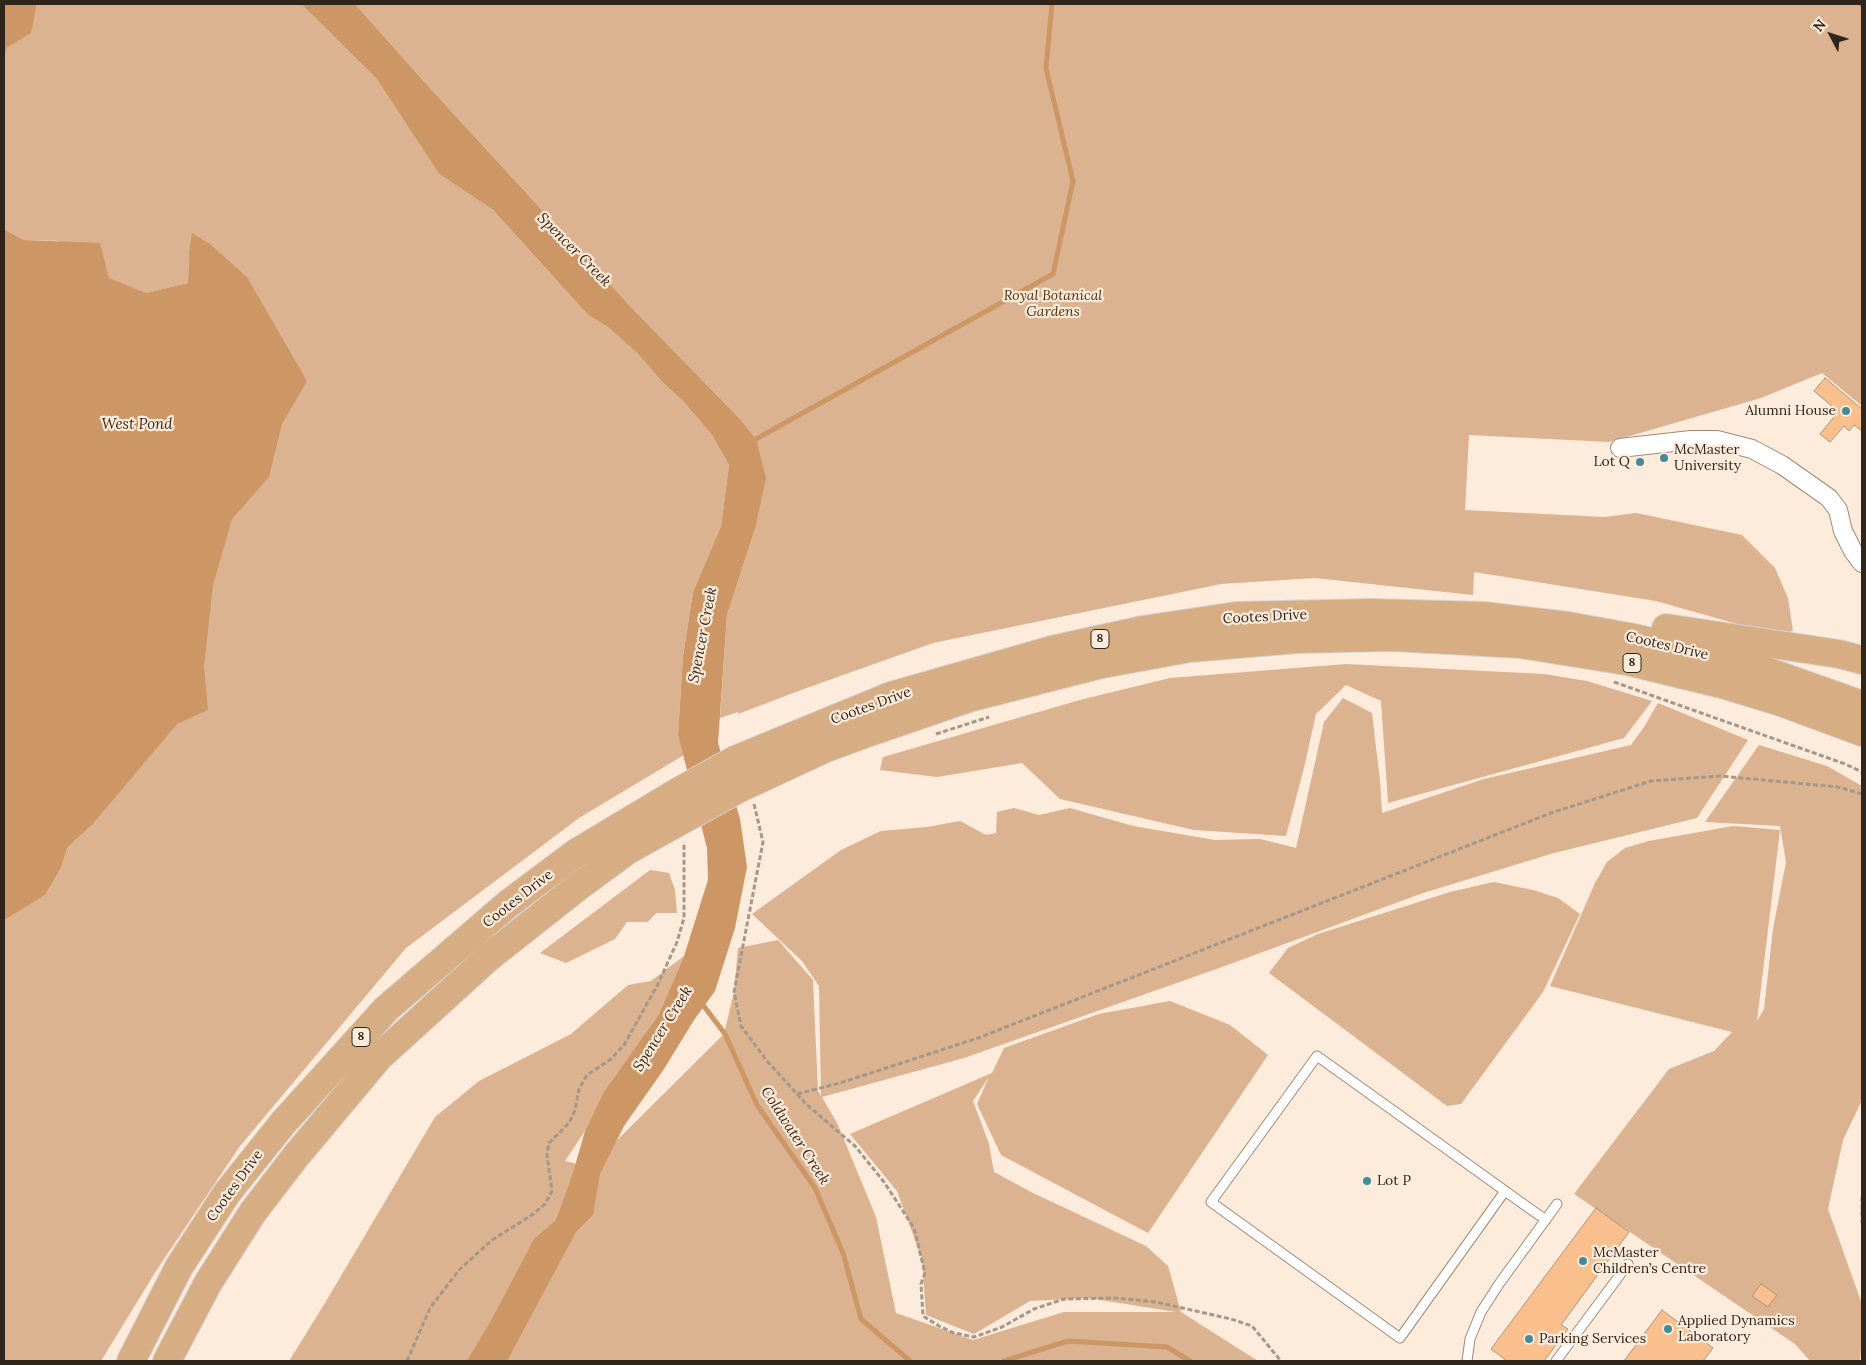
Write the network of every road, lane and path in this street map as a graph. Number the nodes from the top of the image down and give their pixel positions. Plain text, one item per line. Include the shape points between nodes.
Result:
1 (1620, 448) dead end
2 (1862, 563) edge
3 (1483, 616) junction
4 (1862, 660) edge
5 (1608, 680) dead end
6 (1862, 705) edge
7 (992, 716) dead end
8 (1862, 732) edge
9 (928, 736) dead end
10 (1862, 772) edge
11 (1862, 794) edge
12 (746, 798) junction
13 (680, 833) junction
14 (797, 1094) junction
15 (1505, 1191) junction
16 (1862, 1197) edge
17 (1557, 1204) dead end
18 (1546, 1220) junction
19 (1862, 1223) edge
20 (1628, 1264) dead end
21 (131, 1361) edge
22 (167, 1361) edge
23 (407, 1361) edge
24 (1281, 1361) edge
25 (1467, 1361) edge
26 (1556, 1361) edge

1 - 2 street via 1717,440 1752,449 1782,465 1829,498 1838,510 1853,551
3 - 4 main road via 1531,613 1614,620
3 - 6 main road, Cootes Drive / 8 via 1568,626 1701,653 1763,670
3 - 21 main road, Cootes Drive / 8 via 1371,613 1236,616 1143,630 1052,650 891,696 735,760 576,853 508,904 386,1009 283,1123 227,1194 179,1267
5 - 10 path
7 - 9 path
8 - 12 main road, Cootes Drive / 8 via 1725,685 1616,659 1520,644 1394,637 1296,638 1190,648 1102,664 968,698 826,748
11 - 14 path via 1838,787 1720,776 1651,781 1551,813 978,1038
12 - 13 main road, Cootes Drive / 8
12 - 14 path via 763,842 734,992 741,1026 766,1061
13 - 22 main road, Cootes Drive / 8 via 628,850 579,886 489,957 378,1058 253,1212 208,1283
13 - 23 path via 684,918 677,942 658,984 624,1044 611,1059 588,1075 579,1089 569,1123 549,1143 547,1155 552,1190 545,1204 492,1240 460,1270 430,1308
14 - 24 path via 855,1146 884,1182 914,1228 925,1273 921,1284 923,1316 939,1326 974,1337 1064,1299 1115,1298 1156,1302 1252,1326
15 - 15 lane via 1317,1056 1212,1202 1400,1338
15 - 18 lane
16 - 19 path
17 - 18 lane
18 - 25 lane via 1481,1312 1470,1339
20 - 26 lane

